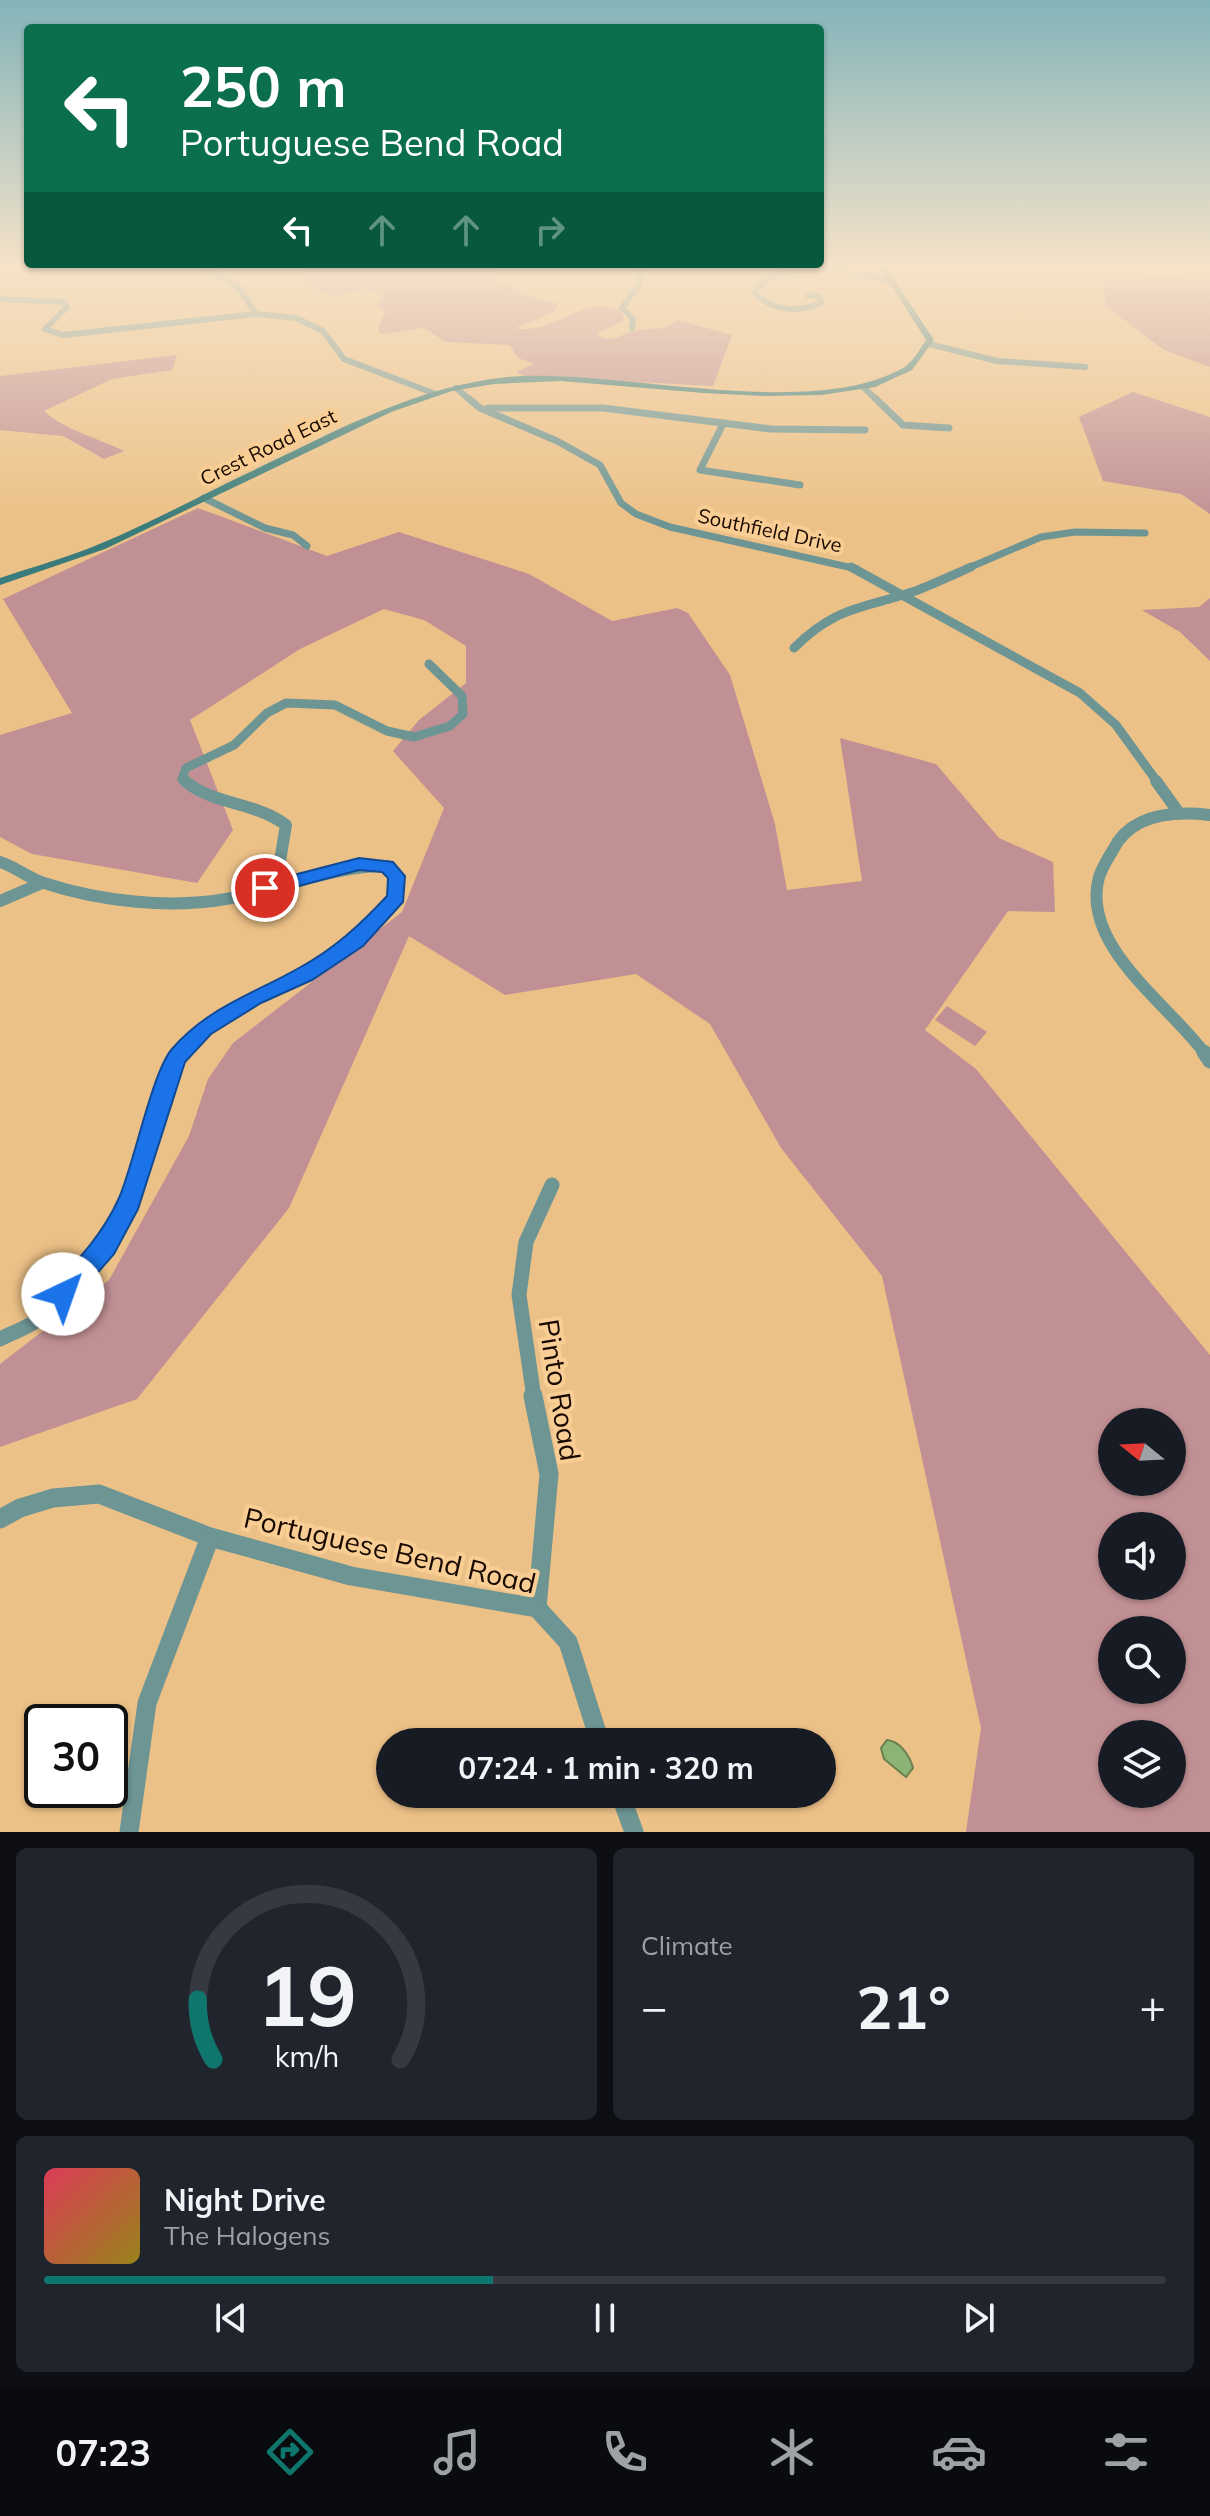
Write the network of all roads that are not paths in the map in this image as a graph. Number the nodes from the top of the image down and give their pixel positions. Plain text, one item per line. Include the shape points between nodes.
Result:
1 (338, 351) edge
2 (926, 351) edge
3 (959, 351) edge
4 (1085, 367) dead end
5 (863, 387) junction
6 (456, 388) junction
7 (433, 393) junction
8 (480, 408) junction
9 (723, 424) junction
10 (949, 428) dead end
11 (865, 430) dead end
12 (800, 485) dead end
13 (204, 498) junction
14 (1145, 533) dead end
15 (307, 546) dead end
16 (0, 582) edge
17 (904, 594) junction
18 (794, 648) dead end
19 (429, 664) dead end
20 (1179, 813) junction
21 (1210, 815) edge
22 (0, 862) edge
23 (42, 883) junction
24 (265, 888) junction
25 (0, 901) edge
26 (1210, 1061) edge
27 (552, 1185) dead end
28 (0, 1339) edge
29 (0, 1519) edge
30 (210, 1537) junction
31 (537, 1608) junction
32 (596, 1728) edge
33 (625, 1808) edge
34 (129, 1832) edge
35 (634, 1832) edge

1 - 7 street via 344,359
2 - 5 street, Crest Road East via 914,367
3 - 4 street via 997,361
5 - 6 street, Crest Road East via 762,394 562,378
5 - 10 street via 903,425
6 - 7 street, Crest Road East
6 - 8 street, Southfield Drive
7 - 13 street, Crest Road East
8 - 9 street via 603,408
8 - 17 street, Southfield Drive via 600,465 621,503 647,519 838,562
9 - 11 street
9 - 12 street via 700,470
13 - 15 street via 265,528 293,535
13 - 16 street, Crest Road East via 101,547
14 - 17 street via 1041,537
17 - 18 street via 827,618
17 - 20 street, Southfield Drive via 1090,700 1124,735
19 - 24 street via 462,697 464,710 458,721 444,729 405,737 375,728 336,705 283,703 238,743 186,768 182,779 203,794 254,805 286,825 280,861
20 - 21 street
20 - 26 street via 1138,822 1122,835 1104,866 1095,900 1099,926 1112,950 1195,1037
22 - 23 street
23 - 24 street via 175,902 225,900
23 - 25 street
24 - 28 street via 359,864 387,866 396,876 396,898 357,941 204,1028 176,1058 130,1201 105,1246 42,1318
27 - 31 street, Pinto Road via 526,1242 519,1295 549,1474
29 - 30 street, Portuguese Bend Road via 53,1498 99,1494
30 - 31 street, Portuguese Bend Road via 351,1576
30 - 34 street via 147,1703
31 - 32 street, Portuguese Bend Road via 568,1642
33 - 35 street

